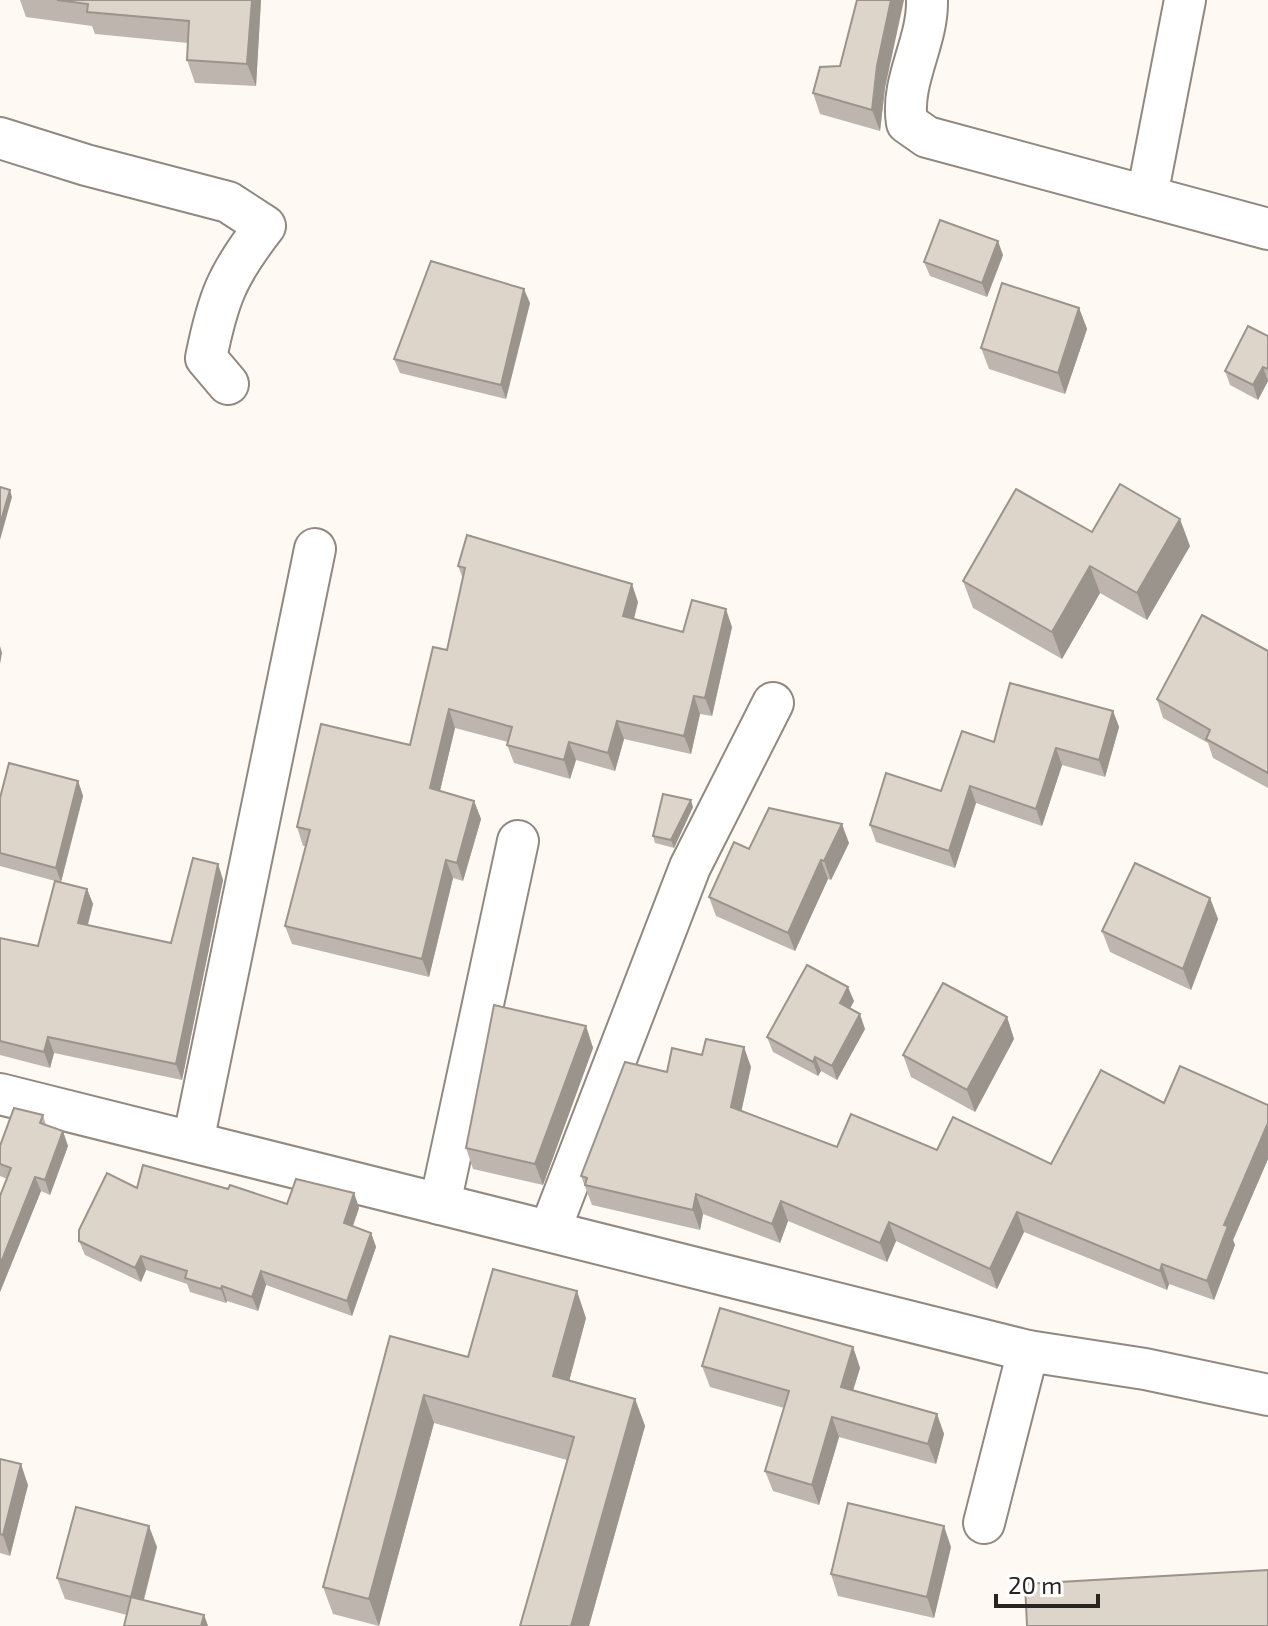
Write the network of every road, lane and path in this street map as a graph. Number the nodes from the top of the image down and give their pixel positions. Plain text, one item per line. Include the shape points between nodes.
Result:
1 (927, 0) edge
2 (1185, 0) edge
3 (0, 138) edge
4 (1147, 196) junction
5 (1268, 229) edge
6 (228, 384) dead end
7 (315, 549) dead end
8 (773, 703) dead end
9 (518, 841) dead end
10 (0, 1094) edge
11 (193, 1142) junction
12 (440, 1204) junction
13 (550, 1230) junction
14 (1028, 1351) junction
15 (1268, 1395) edge
16 (984, 1523) dead end

1 - 4 street via 927,25 903,102 907,123 953,146
2 - 4 street
3 - 6 street via 228,202 265,226 234,266 217,302 206,358
4 - 5 street
7 - 11 street
8 - 13 street via 690,867
9 - 12 street
10 - 11 street
11 - 12 street
12 - 13 street
13 - 14 street
14 - 15 street
14 - 16 street

